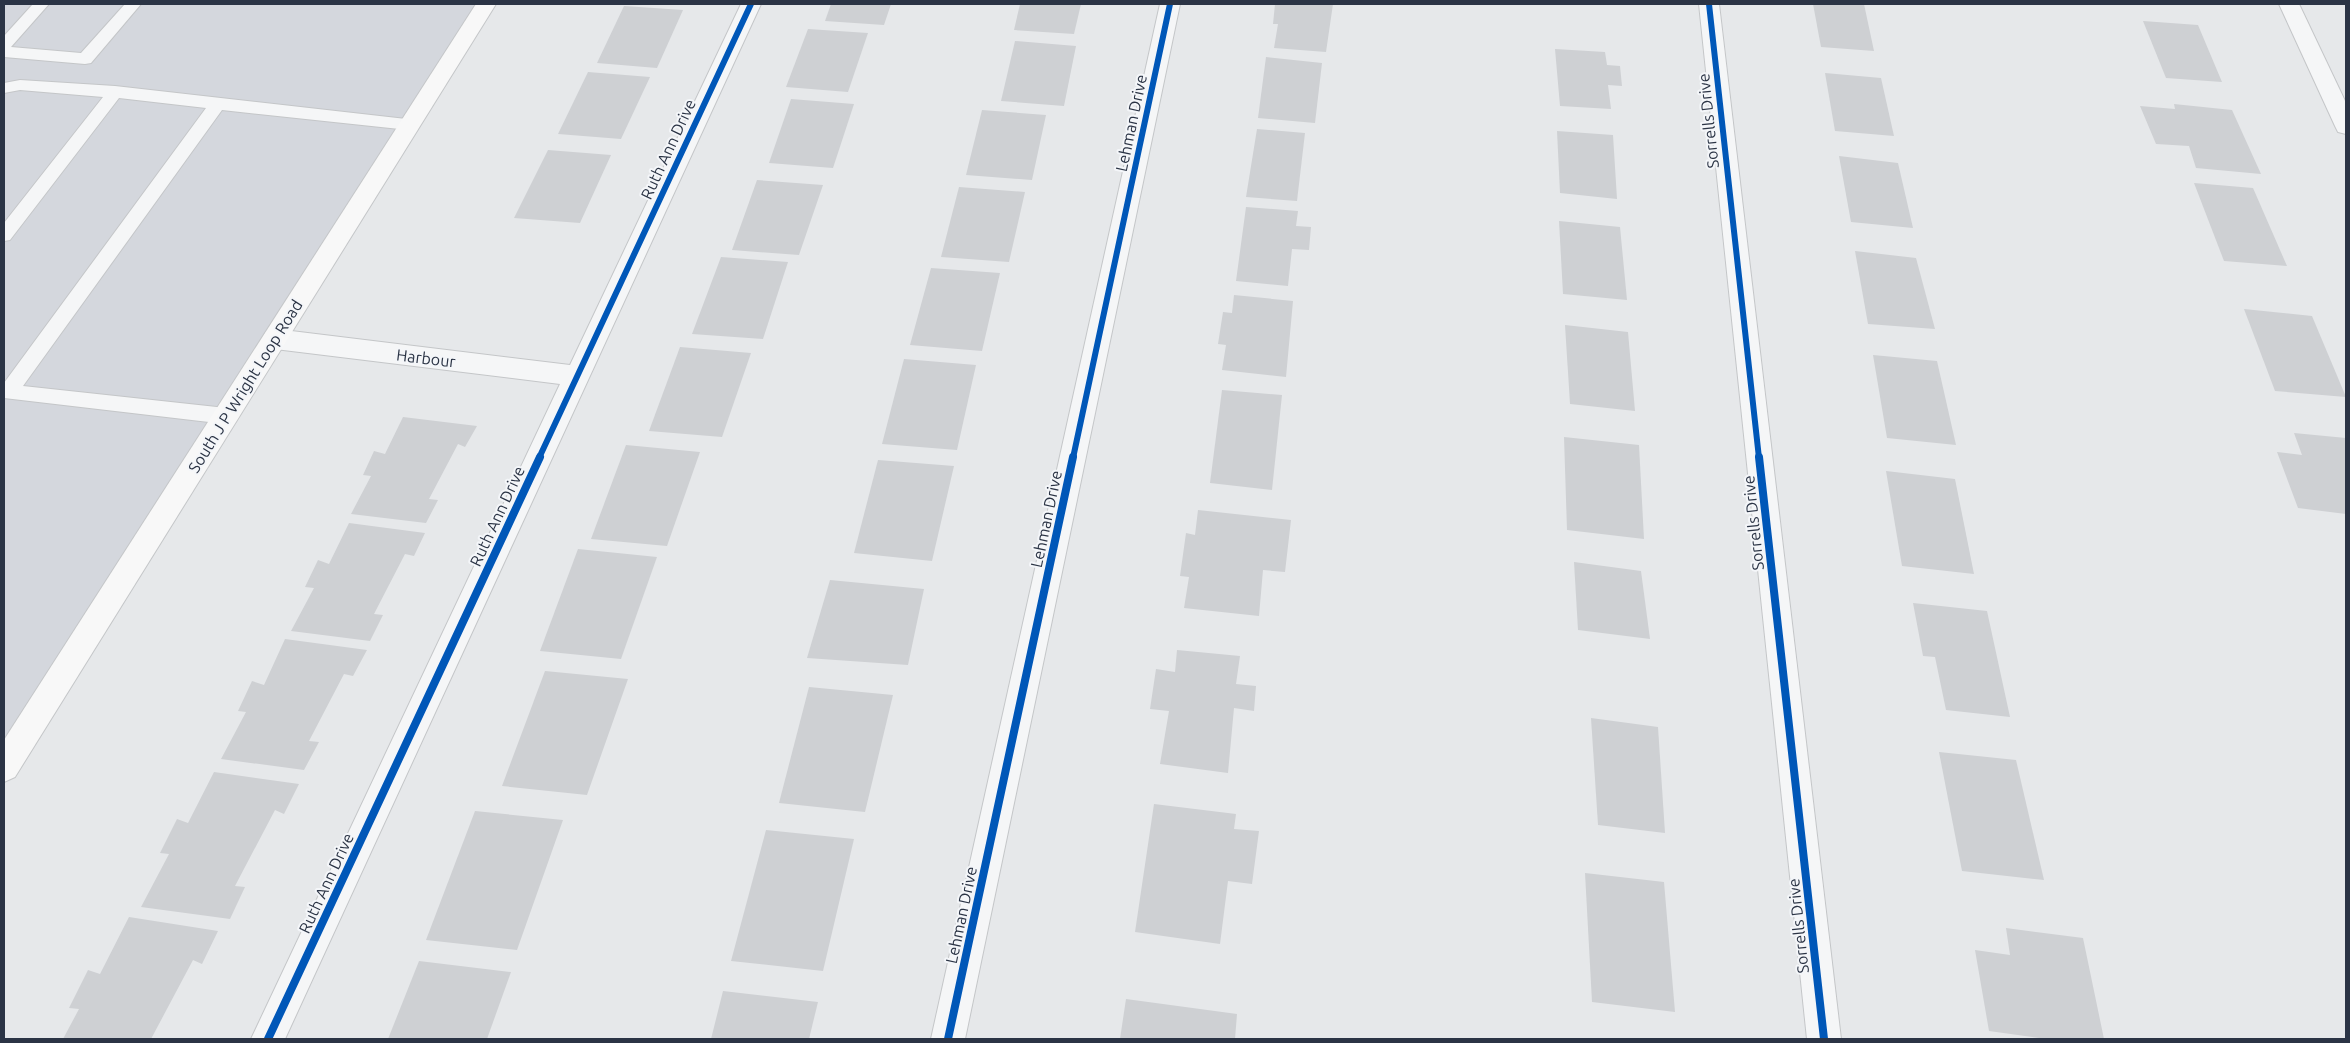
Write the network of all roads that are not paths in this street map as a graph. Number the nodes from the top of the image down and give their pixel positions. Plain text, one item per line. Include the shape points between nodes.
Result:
1 (41, 4) edge
2 (133, 4) edge
3 (486, 4) edge
4 (751, 4) edge
5 (1170, 4) edge
6 (1709, 4) edge
7 (2289, 4) edge
8 (4, 44) edge
9 (4, 52) edge
10 (4, 88) edge
11 (115, 92) junction
12 (218, 104) junction
13 (410, 124) junction
14 (2346, 126) edge
15 (4, 235) edge
16 (275, 339) junction
17 (577, 376) junction
18 (6, 392) edge
19 (226, 416) junction
20 (4, 767) edge
21 (268, 1039) edge
22 (948, 1039) edge
23 (1824, 1039) edge

1 - 8 lane
2 - 9 lane via 85,59
3 - 13 main road, South J P Wright Loop Road
4 - 17 street, Ruth Ann Drive
5 - 22 street, Lehman Drive
6 - 23 street, Sorrells Drive
7 - 14 street
10 - 11 lane via 20,85
11 - 12 lane
11 - 15 lane
12 - 13 lane
12 - 18 lane
13 - 16 main road, South J P Wright Loop Road
16 - 17 street, Harbour
16 - 19 main road, South J P Wright Loop Road
17 - 21 street, Ruth Ann Drive
18 - 19 lane
19 - 20 main road, South J P Wright Loop Road

